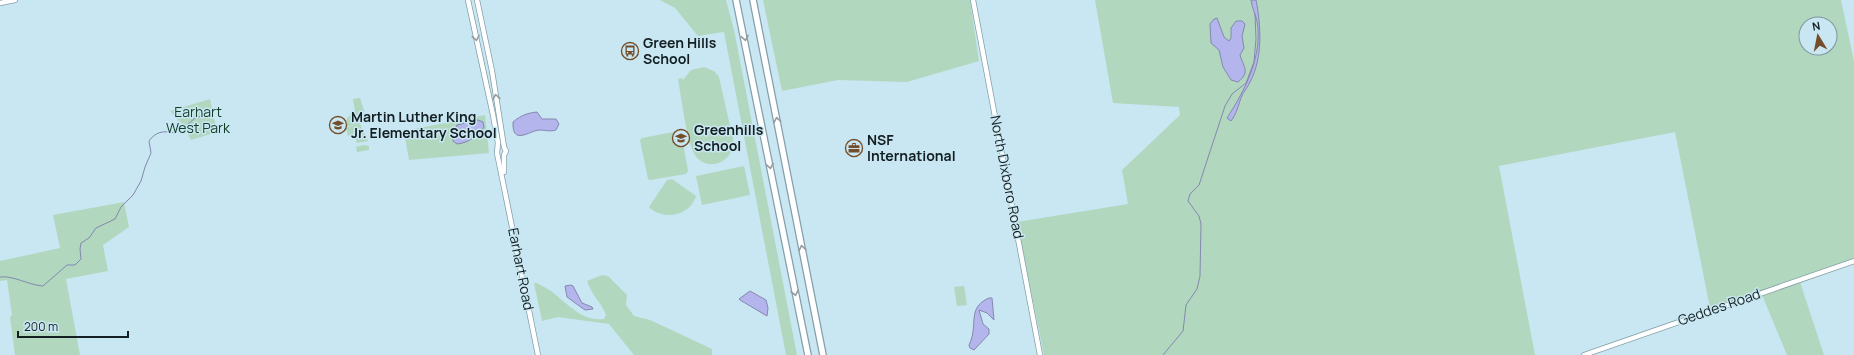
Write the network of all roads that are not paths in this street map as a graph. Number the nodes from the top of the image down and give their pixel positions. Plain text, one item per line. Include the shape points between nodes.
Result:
1 (12, 0) edge
2 (468, 0) edge
3 (477, 0) edge
4 (736, 0) edge
5 (753, 0) edge
6 (973, 0) edge
7 (0, 3) edge
8 (504, 147) junction
9 (498, 148) junction
10 (499, 155) junction
11 (504, 155) junction
12 (504, 183) junction
13 (1854, 261) edge
14 (538, 355) edge
15 (808, 355) edge
16 (823, 355) edge
17 (1040, 355) edge
18 (1584, 355) edge

1 - 7 main road
2 -> 9 main road, Earhart Road
8 -> 3 main road, Earhart Road
4 -> 15 highway
16 -> 5 highway
6 - 17 main road, North Dixboro Road
8 - 9 main road
8 - 11 main road, Earhart Road
9 - 10 main road, Earhart Road
10 - 11 main road
10 - 12 main road, Earhart Road
11 - 12 main road, Earhart Road
12 - 14 main road, Earhart Road
13 - 18 main road, Geddes Road

